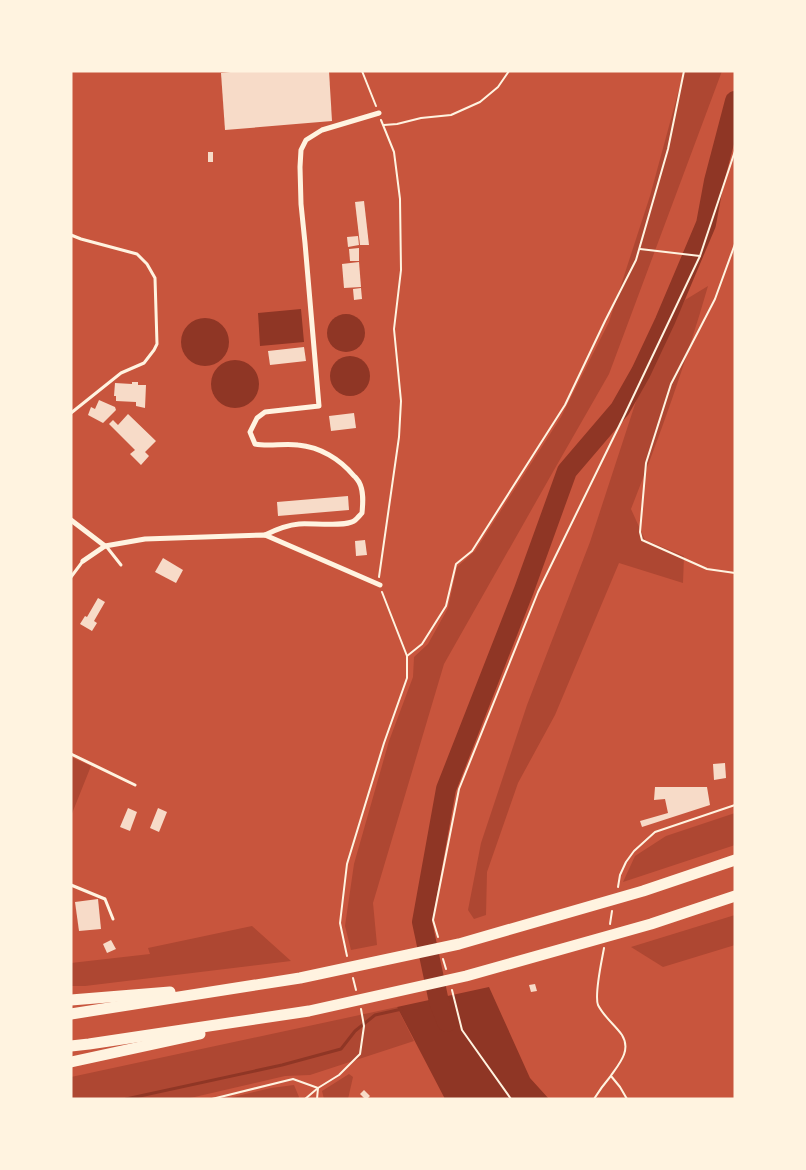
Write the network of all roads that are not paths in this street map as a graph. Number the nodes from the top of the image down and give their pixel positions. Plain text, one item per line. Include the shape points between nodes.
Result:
1 (379, 113) road end
2 (71, 235) edge
3 (71, 413) edge
4 (71, 520) edge
5 (265, 535) junction
6 (105, 546) junction
7 (83, 561) joint
8 (121, 565) dead end
9 (71, 577) edge
10 (380, 585) road end
11 (71, 754) edge
12 (135, 785) dead end
13 (735, 860) edge
14 (71, 885) edge
15 (735, 896) edge
16 (113, 919) dead end
17 (261, 985) junction
18 (71, 1000) edge
19 (309, 1011) junction
20 (71, 1014) edge
21 (71, 1046) edge
22 (71, 1062) edge

1 - 5 street via 322,130 306,140 301,150 301,204 319,406 265,412 257,418 250,432 255,444 314,448 346,466 359,482 364,500 362,513 353,522 296,524
2 - 3 lane via 137,254 147,264 155,278 157,344 144,363 121,373
4 - 6 street
5 - 6 street via 145,539
5 - 10 street
6 - 7 street
6 - 8 lane
7 - 9 lane
11 - 12 lane
13 - 17 highway via 644,891 459,944
14 - 16 lane via 105,899
15 - 19 highway via 651,924 466,976
17 - 18 highway
17 - 20 highway
19 - 21 highway
19 - 22 highway

